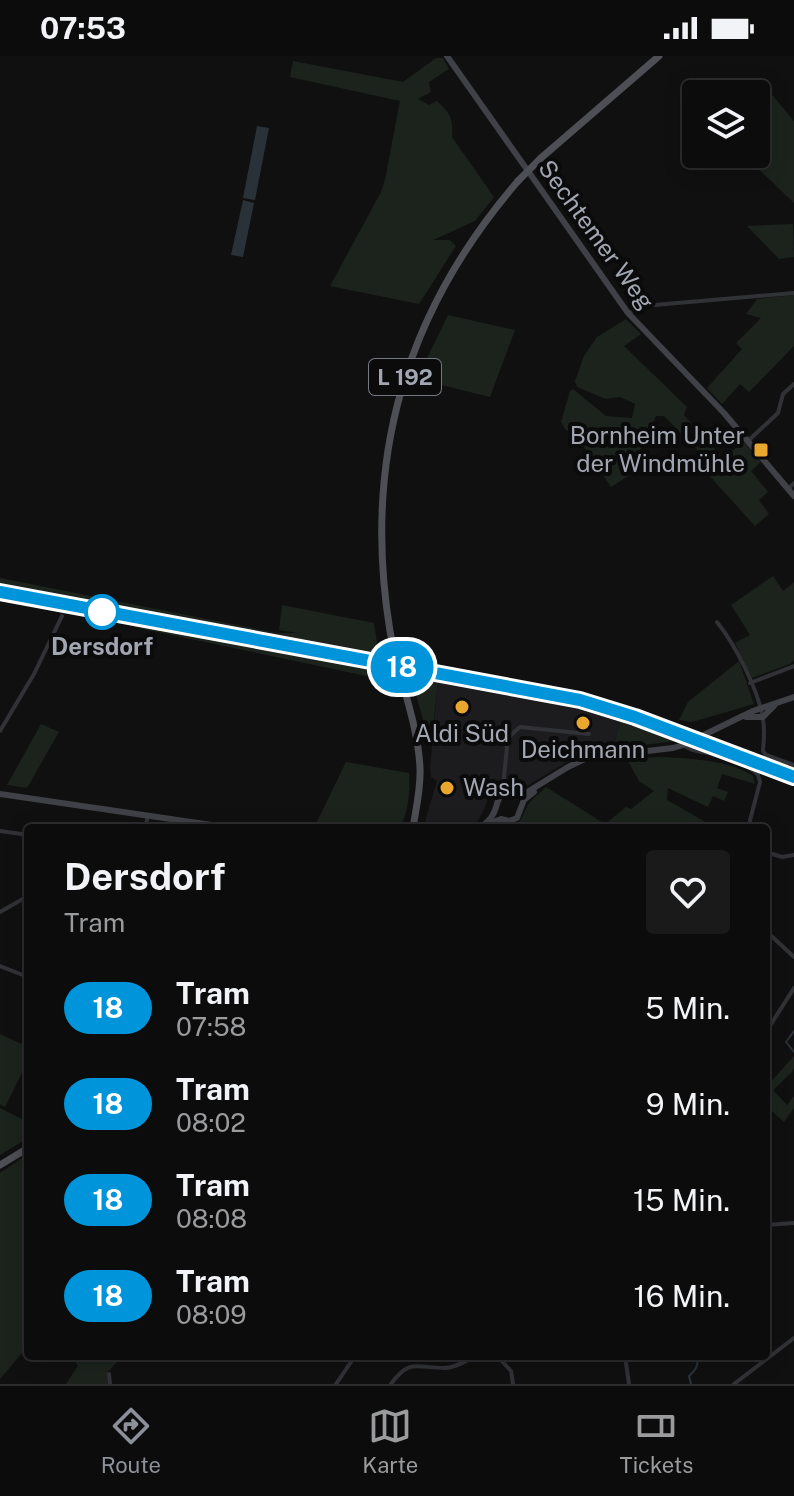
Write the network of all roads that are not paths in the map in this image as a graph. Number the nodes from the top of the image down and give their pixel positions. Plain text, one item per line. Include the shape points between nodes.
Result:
1 (447, 56) edge
2 (659, 56) edge
3 (794, 293) edge
4 (628, 313) junction
5 (794, 384) edge
6 (748, 441) junction
7 (791, 486) edge
8 (794, 496) edge
9 (62, 616) dead end
10 (717, 622) dead end
11 (794, 666) edge
12 (750, 683) junction
13 (794, 697) edge
14 (777, 704) junction
15 (760, 709) junction
16 (763, 717) junction
17 (741, 718) junction
18 (0, 731) edge
19 (589, 734) dead end
20 (504, 741) junction
21 (495, 742) dead end
22 (683, 745) junction
23 (794, 765) edge
24 (542, 784) junction
25 (0, 794) edge
26 (509, 796) junction
27 (521, 806) junction
28 (495, 812) junction
29 (148, 816) junction
30 (501, 819) junction
31 (146, 824) edge
32 (204, 824) edge
33 (414, 824) edge
34 (484, 824) edge
35 (488, 824) edge
36 (749, 824) edge
37 (1, 833) edge
38 (24, 835) edge
39 (770, 853) edge
40 (794, 855) edge
41 (24, 898) edge
42 (0, 912) edge
43 (770, 935) edge
44 (794, 957) edge
45 (0, 966) edge
46 (24, 975) edge
47 (794, 988) edge
48 (770, 1026) edge
49 (24, 1150) edge
50 (0, 1165) edge
51 (794, 1223) edge
52 (770, 1225) edge
53 (794, 1338) edge
54 (770, 1356) edge
55 (352, 1360) edge
56 (467, 1360) edge
57 (501, 1360) edge
58 (626, 1360) edge
59 (765, 1360) edge
60 (109, 1374) dead end
61 (110, 1384) edge
62 (336, 1384) edge
63 (391, 1384) edge
64 (513, 1384) edge
65 (629, 1384) edge
66 (734, 1384) edge

1 - 4 street, Sechtemer Weg
2 - 33 main road, L 192, bridge via 518,181 443,287 408,369 388,446 382,565 418,754
3 - 4 street via 643,306
4 - 6 street, Sechtemer Weg
5 - 6 street via 783,394 778,413
6 - 7 street, Sechtemer Weg
7 - 8 street, Sechtemer Weg
9 - 18 street
10 - 12 street
11 - 12 street
12 - 15 street
13 - 14 street
14 - 15 street
14 - 16 street
15 - 16 street
15 - 17 street
16 - 17 street
16 - 23 street via 763,751
17 - 22 street
19 - 20 street via 520,727
20 - 21 street
20 - 26 street
22 - 24 street via 587,758
22 - 36 street via 758,775
24 - 26 street
24 - 27 street
25 - 29 street
26 - 27 street
26 - 28 street via 496,803
27 - 30 street via 517,818
28 - 30 street
28 - 34 street
29 - 31 street
29 - 32 street
30 - 35 street
37 - 38 street
39 - 40 street
41 - 42 street
43 - 44 street
45 - 46 street
47 - 48 street
49 - 50 main road
51 - 52 street
53 - 54 street
55 - 62 street
56 - 63 street via 444,1368 409,1367
57 - 64 street via 511,1371
58 - 65 street
59 - 66 street
60 - 61 street

